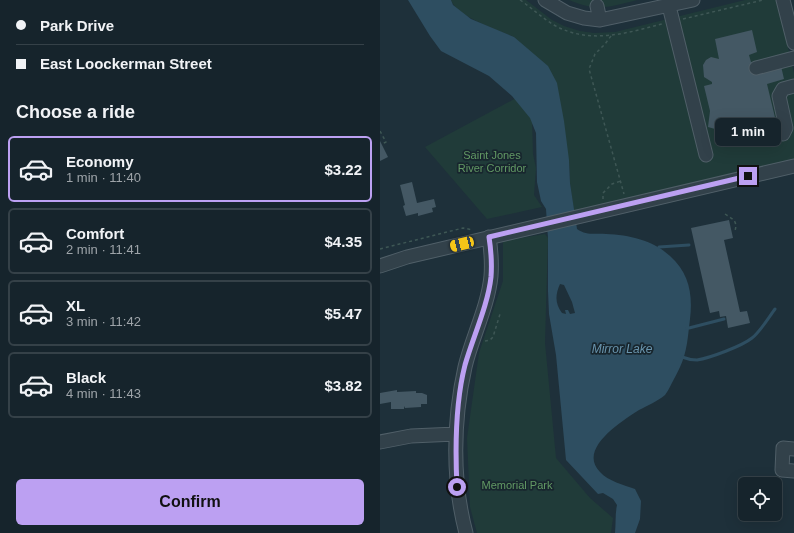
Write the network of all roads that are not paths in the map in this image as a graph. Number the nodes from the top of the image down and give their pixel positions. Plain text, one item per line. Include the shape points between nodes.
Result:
1 (693, 0) edge
2 (783, 0) edge
3 (547, 1) edge
4 (597, 6) dead end
5 (668, 6) junction
6 (600, 20) junction
7 (794, 43) edge
8 (794, 58) edge
9 (756, 68) dead end
10 (794, 86) edge
11 (783, 134) dead end
12 (706, 155) dead end
13 (794, 166) edge
14 (489, 237) junction
15 (380, 266) edge
16 (456, 434) junction
17 (380, 442) edge
18 (794, 449) edge
19 (794, 471) edge
20 (466, 533) edge

1 - 5 street
2 - 7 street
3 - 6 street via 567,13
4 - 6 street
5 - 6 street
5 - 12 street
8 - 9 street
10 - 11 street via 783,89 779,96 786,128
13 - 14 street
14 - 15 street
14 - 16 street via 490,285 465,366
16 - 17 street via 411,436
16 - 20 street via 457,487
18 - 19 street via 783,448 782,470

